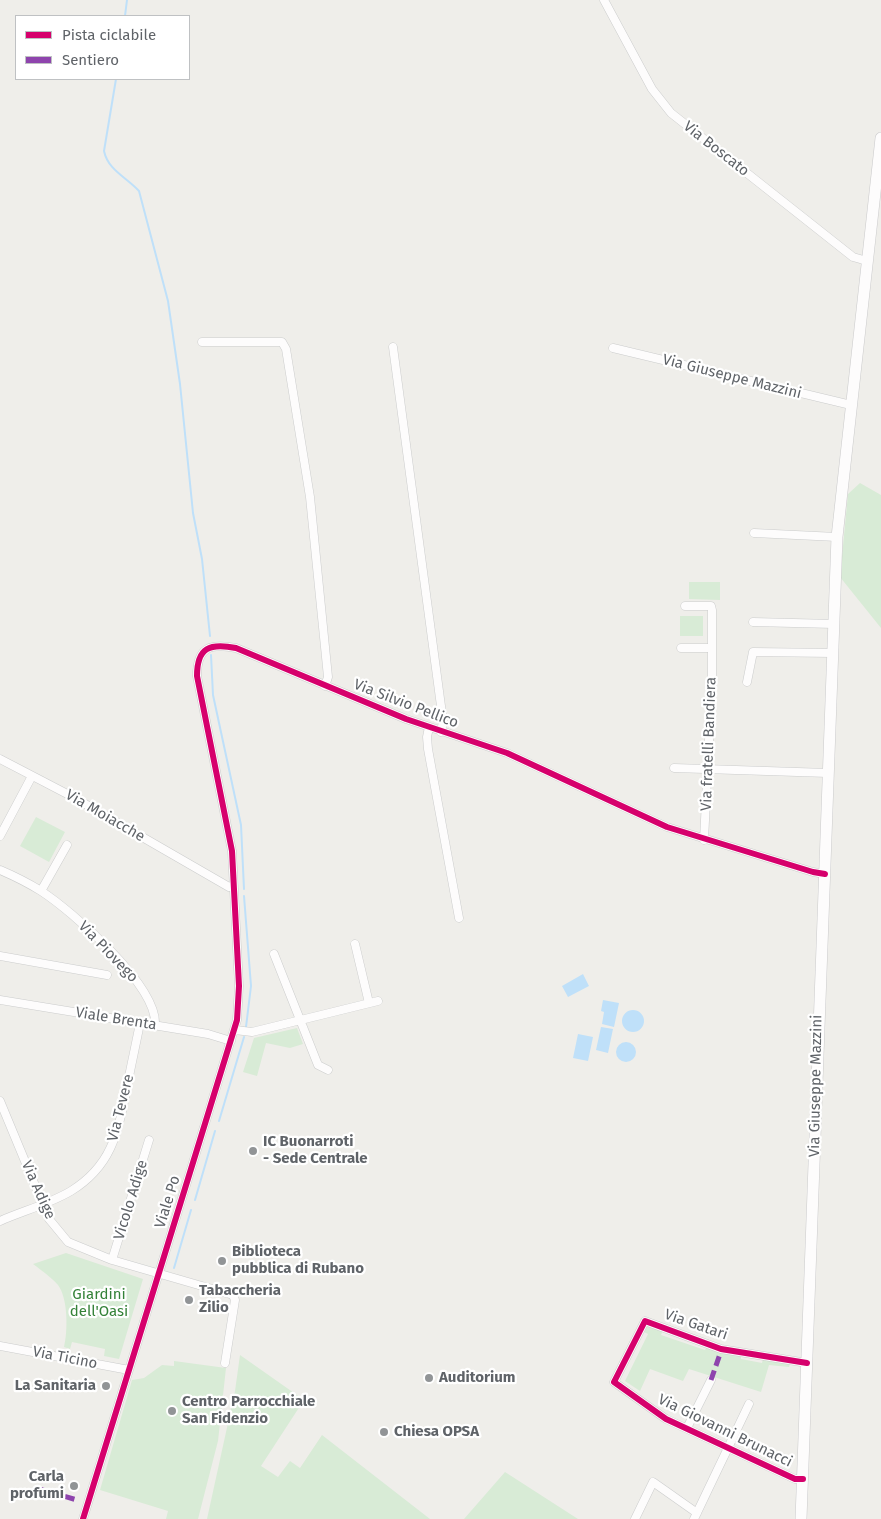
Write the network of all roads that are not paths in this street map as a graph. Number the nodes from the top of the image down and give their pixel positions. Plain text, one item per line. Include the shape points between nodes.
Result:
1 (604, 0) edge
2 (881, 138) edge
3 (867, 261) junction
4 (202, 342) dead end
5 (393, 347) dead end
6 (612, 348) dead end
7 (851, 405) junction
8 (754, 533) dead end
9 (836, 537) junction
10 (685, 606) dead end
11 (753, 622) dead end
12 (834, 624) junction
13 (682, 648) dead end
14 (711, 648) junction
15 (833, 653) junction
16 (747, 682) dead end
17 (325, 686) junction
18 (428, 727) junction
19 (441, 732) junction
20 (0, 759) edge
21 (674, 768) dead end
22 (707, 769) junction
23 (828, 773) junction
24 (32, 776) junction
25 (0, 836) edge
26 (704, 840) junction
27 (67, 845) dead end
28 (0, 870) edge
29 (825, 874) junction
30 (208, 875) junction
31 (233, 877) junction
32 (233, 887) junction
33 (41, 891) junction
34 (459, 918) dead end
35 (355, 944) dead end
36 (274, 954) dead end
37 (0, 957) edge
38 (107, 975) dead end
39 (0, 1000) edge
40 (378, 1001) dead end
41 (369, 1003) junction
42 (301, 1020) junction
43 (140, 1023) junction
44 (155, 1025) junction
45 (235, 1030) junction
46 (231, 1041) junction
47 (328, 1070) dead end
48 (0, 1101) edge
49 (149, 1140) dead end
50 (42, 1204) junction
51 (0, 1221) edge
52 (112, 1260) junction
53 (159, 1274) junction
54 (0, 1346) edge
55 (225, 1363) dead end
56 (807, 1363) junction
57 (129, 1370) junction
58 (711, 1380) dead end
59 (614, 1382) joint
60 (749, 1404) dead end
61 (686, 1428) junction
62 (729, 1449) junction
63 (803, 1479) junction
64 (695, 1516) edge
65 (83, 1519) edge
66 (635, 1519) edge
67 (801, 1519) edge

1 - 3 street, Via Boscato via 652,90 671,113 853,257
2 - 3 main road, Via Giuseppe Mazzini
3 - 7 main road, Via Giuseppe Mazzini
4 - 17 street via 282,342 286,349 310,497 328,677
5 - 19 street, Via Silvio Pellico via 443,722
6 - 7 street, Via Giuseppe Mazzini
7 - 9 main road, Via Giuseppe Mazzini
8 - 9 street
9 - 12 main road, Via Giuseppe Mazzini
10 - 14 street, Via fratelli Bandiera via 711,606
11 - 12 street
12 - 15 main road, Via Giuseppe Mazzini
13 - 14 street
14 - 22 street, Via fratelli Bandiera
15 - 16 street via 753,652
15 - 23 main road, Via Giuseppe Mazzini
17 - 18 street, Via Silvio Pellico
17 - 31 street, Via Silvio Pellico via 236,648 212,646 200,655 197,676 232,851
18 - 19 street, Via Silvio Pellico
18 - 34 street, Via Silvio Pellico via 428,749
19 - 26 street, Via Silvio Pellico via 506,753 637,814
20 - 24 street, Via Moiacche
21 - 22 street
22 - 23 street
22 - 26 street, Via fratelli Bandiera
23 - 29 main road, Via Giuseppe Mazzini
24 - 25 street
24 - 30 street, Via Moiacche
26 - 29 street, Via Silvio Pellico
27 - 33 street
28 - 33 street, Via Piovego
29 - 56 main road, Via Giuseppe Mazzini
30 - 31 street, Via Moiacche
30 - 32 street, Via Moiacche
31 - 32 street, Via Silvio Pellico
32 - 45 street, Viale Po via 238,986
33 - 44 street, Via Piovego via 97,937 139,984 149,1002
35 - 41 street
36 - 42 street
37 - 38 street
39 - 43 street, Viale Brenta
40 - 41 street
41 - 42 street
42 - 45 street via 252,1032
42 - 47 street via 318,1065
43 - 44 street, Viale Brenta
43 - 50 street, Via Tevere via 120,1124 112,1146 92,1175 71,1191
44 - 46 street, Viale Brenta
45 - 46 street, Viale Po
46 - 53 street, Viale Po
48 - 50 street, Via Adige
49 - 52 street, Vicolo Adige
50 - 51 street, Via Tevere
50 - 52 street, Via Adige via 57,1231 68,1242
52 - 53 street, Via Adige
53 - 55 street via 233,1296
53 - 57 street, Viale Po
54 - 57 street, Via Ticino
56 - 59 street, Via Gatari via 721,1351 645,1321
56 - 63 main road, Via Giuseppe Mazzini
57 - 65 street, Viale Po
58 - 61 street
59 - 61 street, Via Giovanni Brunacci
60 - 62 street
61 - 62 street, Via Giovanni Brunacci
62 - 63 street, Via Giovanni Brunacci via 795,1479
62 - 64 street
63 - 67 main road, Via Giuseppe Mazzini
64 - 66 street via 653,1482

